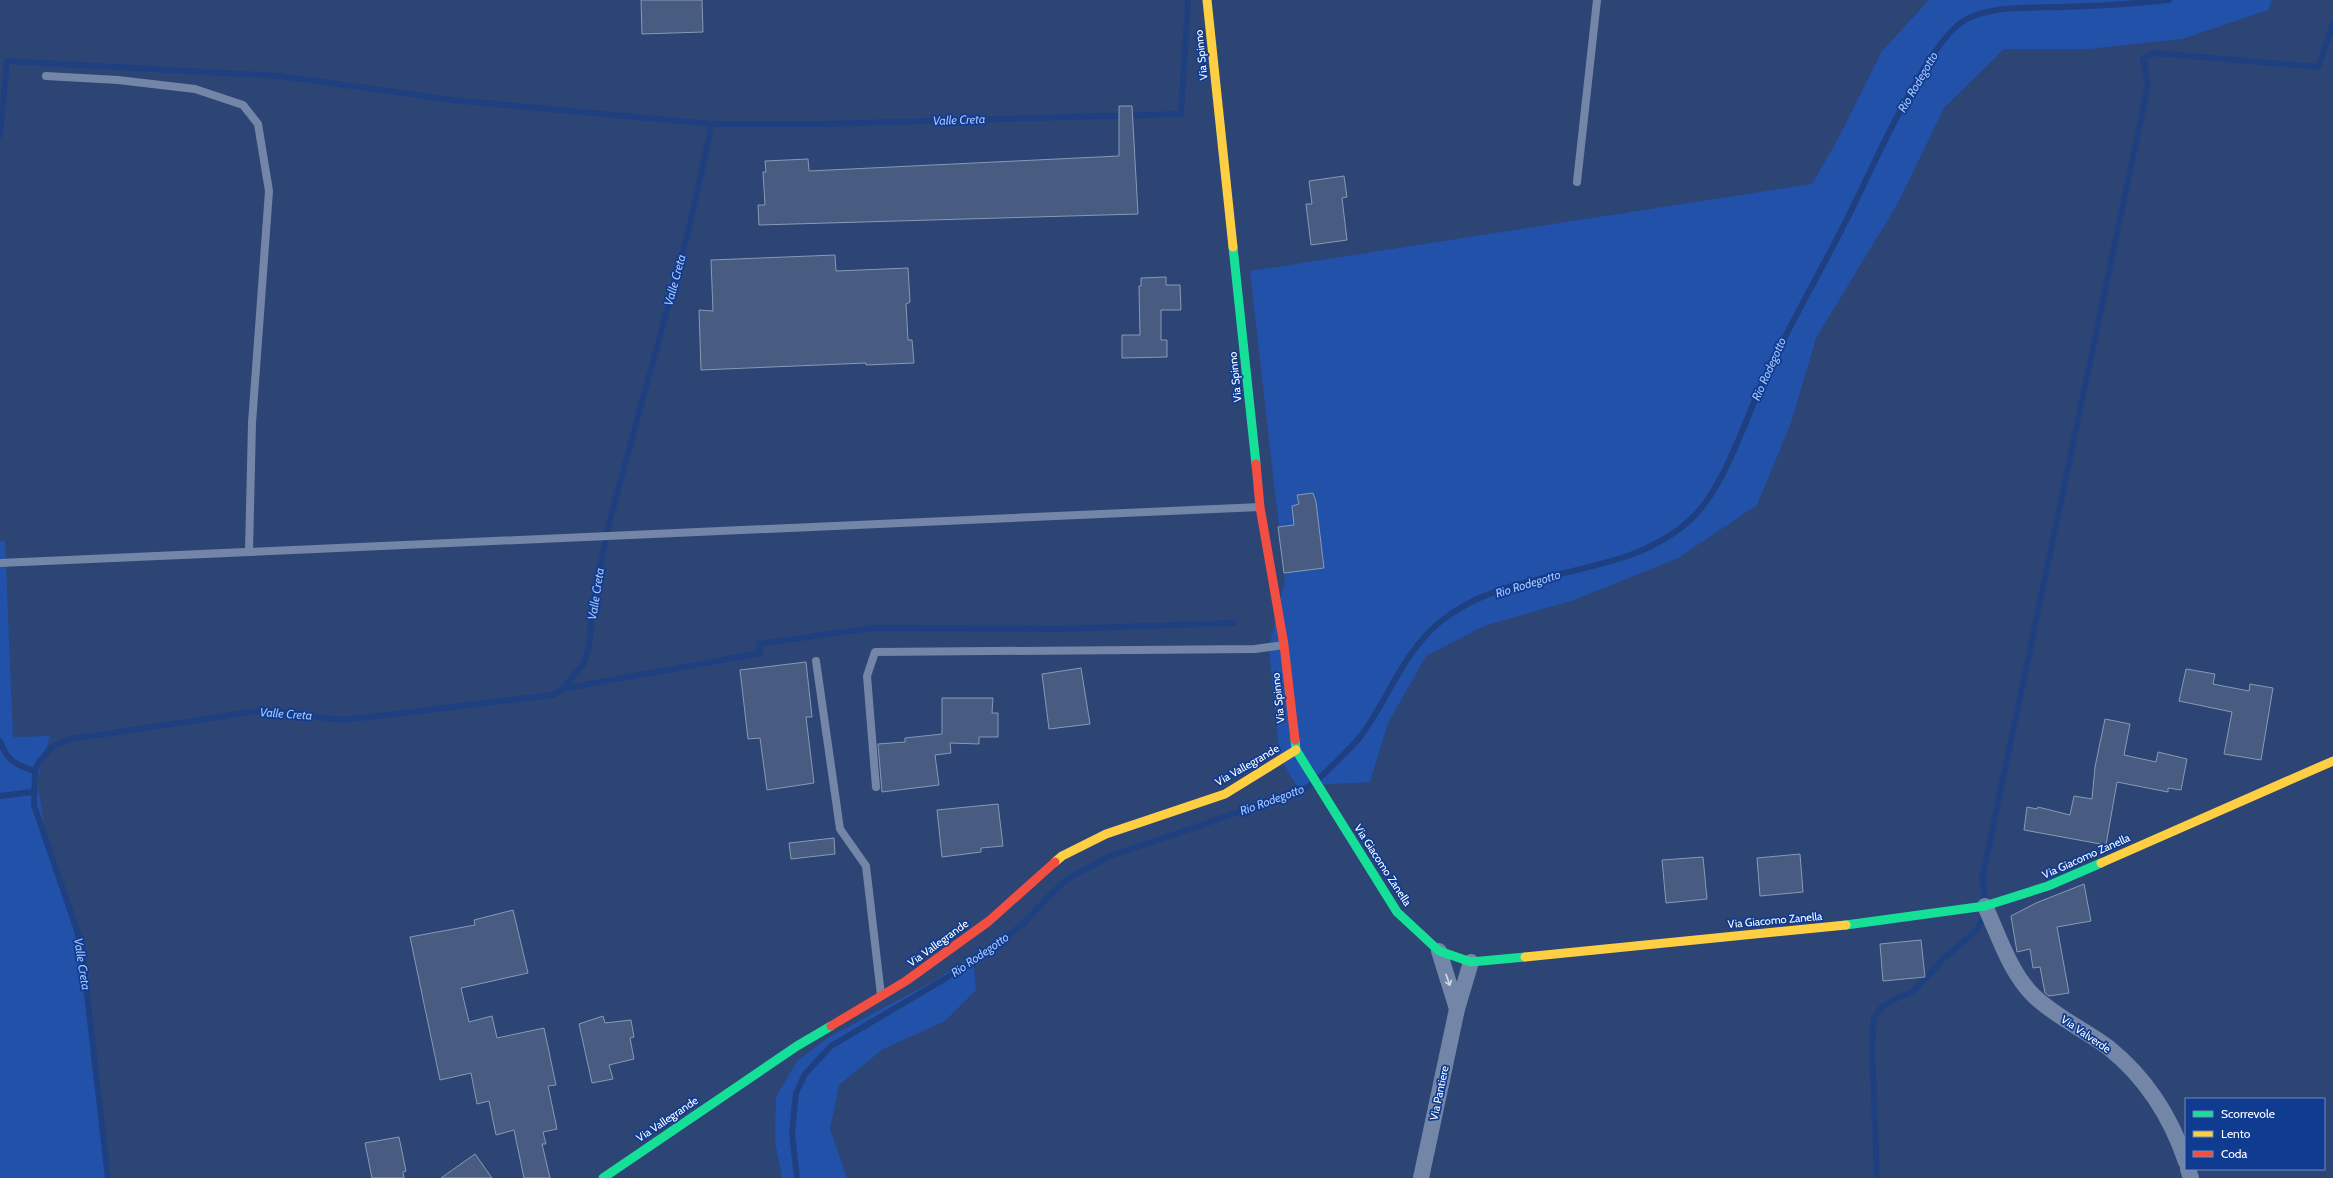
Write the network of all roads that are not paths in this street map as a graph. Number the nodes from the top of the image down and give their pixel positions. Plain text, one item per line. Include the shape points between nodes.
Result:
1 (1207, 0) edge
2 (1597, 0) edge
3 (46, 76) dead end
4 (1577, 182) dead end
5 (1260, 507) junction
6 (249, 551) junction
7 (0, 563) edge
8 (1284, 645) junction
9 (816, 661) dead end
10 (1296, 750) junction
11 (2333, 761) edge
12 (876, 787) dead end
13 (1985, 906) junction
14 (1439, 951) junction
15 (1471, 962) junction
16 (881, 996) junction
17 (1457, 1008) junction
18 (2185, 1160) edge
19 (603, 1178) edge
20 (1421, 1178) edge

1 - 5 street, Via Spinno
2 - 4 lane
3 - 6 lane via 118,80 195,89 243,105 258,124 269,191 252,423
5 - 6 lane
5 - 8 street, Via Spinno
6 - 7 lane
8 - 10 street, Via Spinno
8 - 12 lane via 1255,649 875,652 867,676
9 - 16 lane via 840,829 866,866
10 - 14 street, Via Giacomo Zanella via 1397,912
10 - 16 street, Via Vallegrande via 1224,794 1106,834 1062,856 990,921
11 - 13 street, Via Giacomo Zanella via 2048,886
13 - 15 street, Via Giacomo Zanella via 1848,925
13 - 18 street, Via Valverde via 2017,974 2030,991 2109,1049 2152,1091 2164,1110
14 - 15 street, Via Giacomo Zanella
14 -> 17 street, Via Pantiere
15 - 17 street, Via Pantiere
16 - 19 street, Via Vallegrande via 791,1050
17 - 20 street, Via Pantiere

